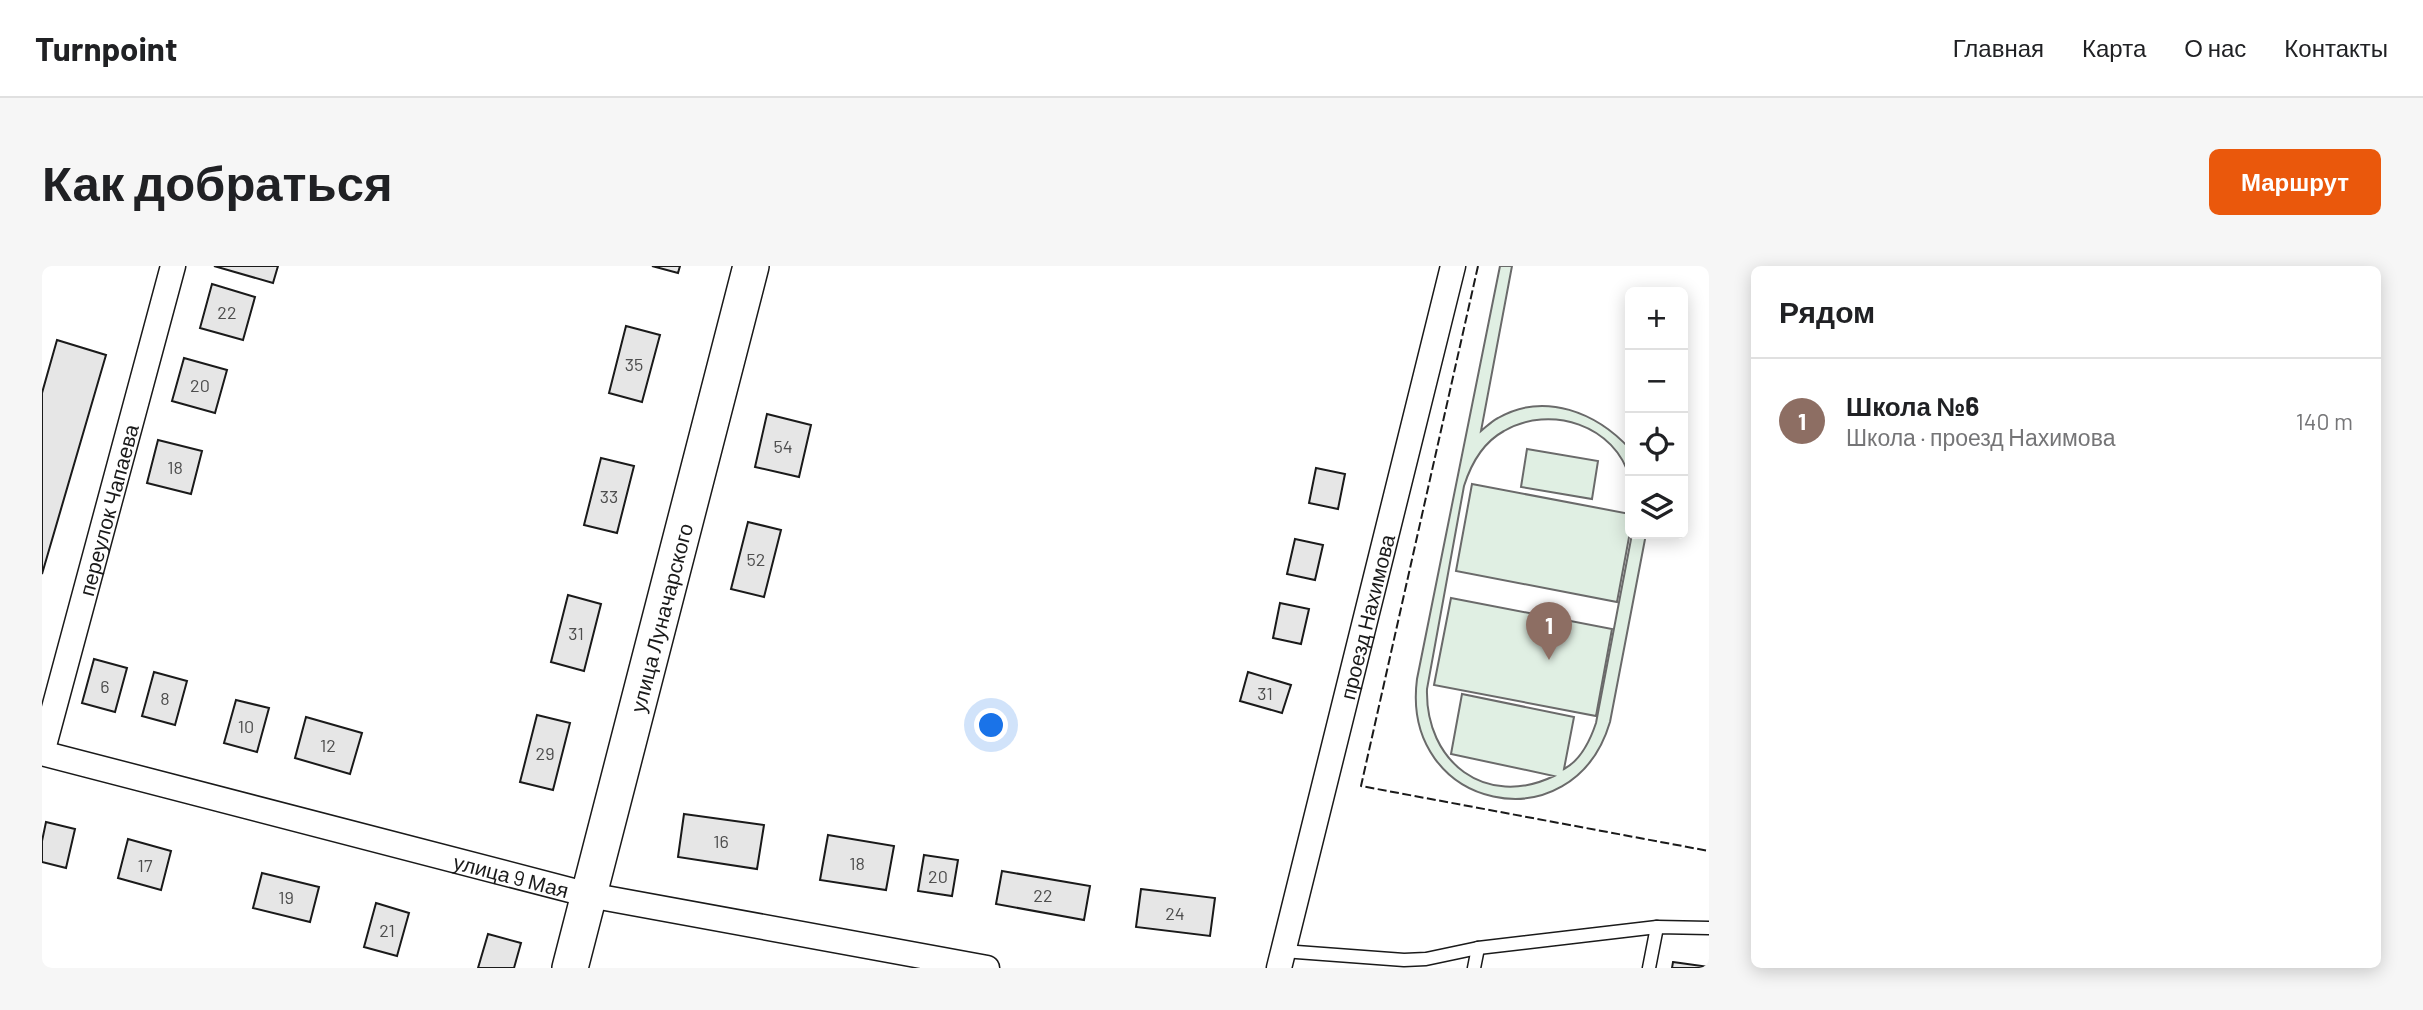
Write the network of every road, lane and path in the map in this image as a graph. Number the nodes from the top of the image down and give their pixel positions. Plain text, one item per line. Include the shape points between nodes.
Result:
1 (173, 266) edge
2 (751, 266) edge
3 (1453, 266) edge
4 (42, 753) edge
5 (589, 895) junction
6 (1657, 927) junction
7 (1709, 928) edge
8 (1478, 948) junction
9 (1281, 960) edge
10 (1425, 964) edge
11 (570, 968) edge
12 (982, 968) edge
13 (1474, 968) edge
14 (1649, 968) edge

1 - 4 street, переулок Чапаева
2 - 5 street, улица Луначарского
3 - 9 street, проезд Нахимова
4 - 5 street, улица 9 Мая
5 - 11 street, улица Луначарского
5 - 12 street, улица 9 Мая
6 - 7 lane
6 - 8 lane
6 - 14 lane
8 - 10 lane
8 - 13 lane
9 - 10 lane

